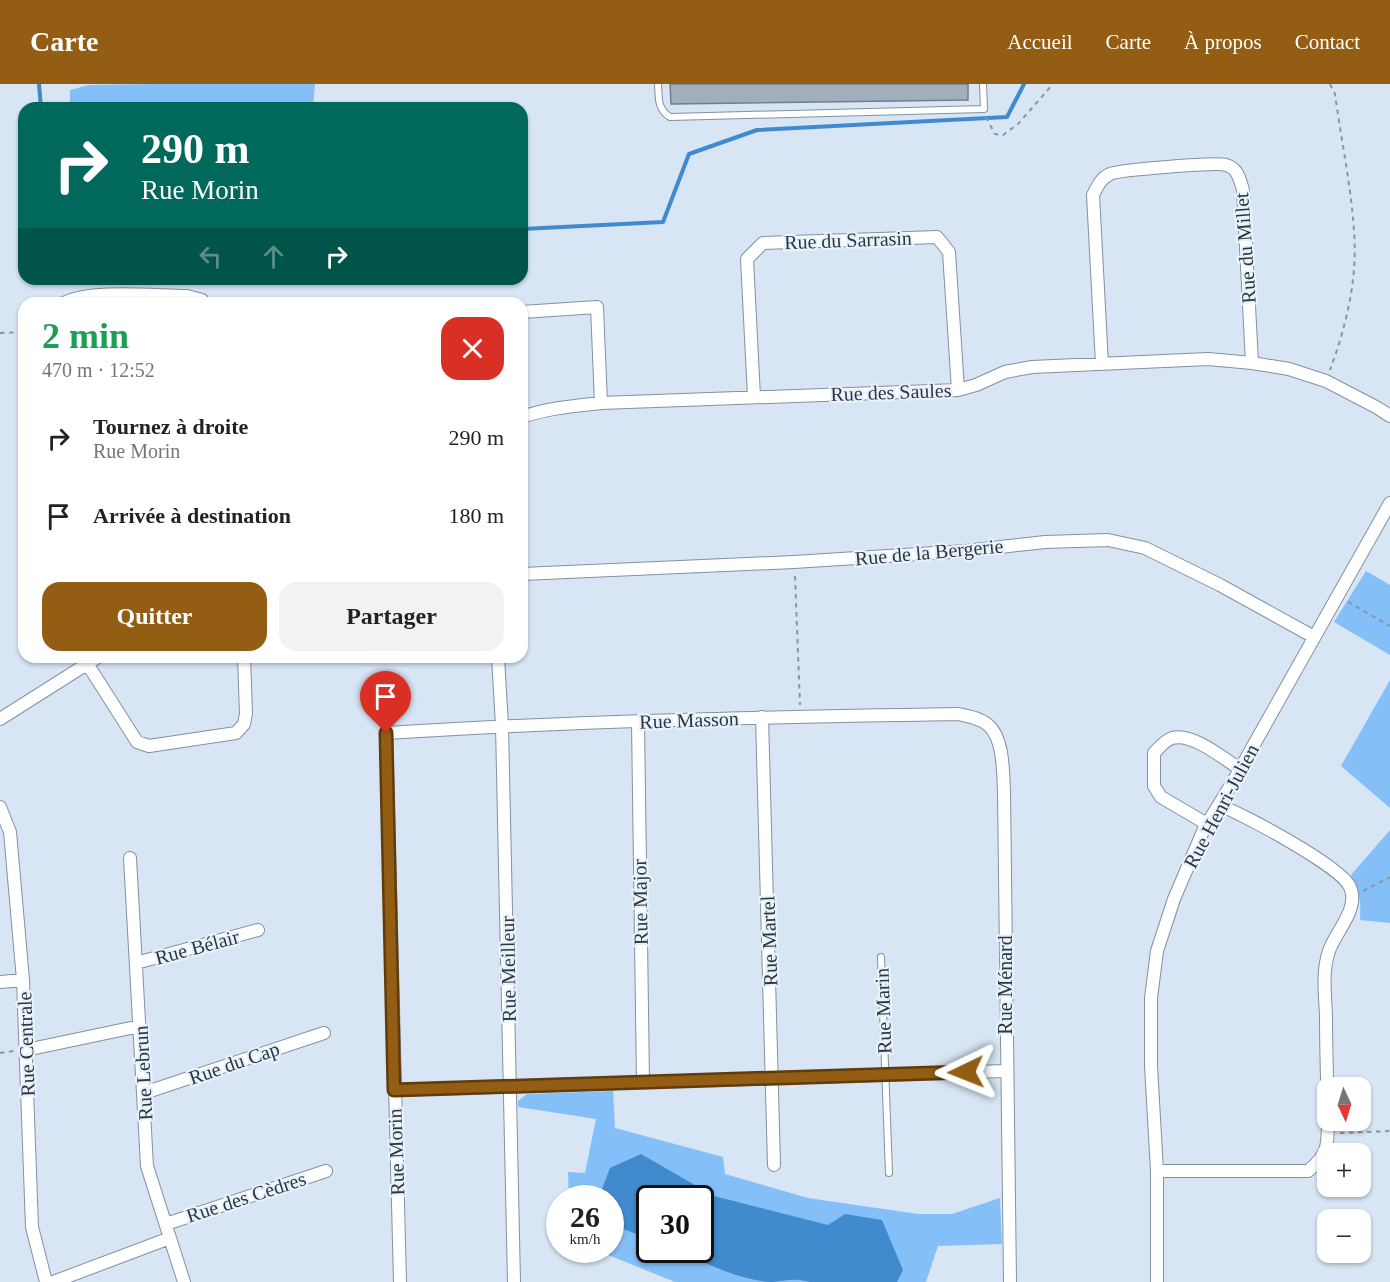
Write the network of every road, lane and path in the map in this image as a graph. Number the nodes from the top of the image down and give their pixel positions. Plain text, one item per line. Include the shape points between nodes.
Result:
1 (658, 84) edge
2 (983, 84) edge
3 (1053, 84) edge
4 (1330, 84) edge
5 (984, 108) junction
6 (80, 297) edge
7 (191, 297) edge
8 (528, 312) edge
9 (18, 332) edge
10 (0, 333) edge
11 (1252, 363) junction
12 (1102, 364) junction
13 (1326, 381) junction
14 (958, 390) junction
15 (754, 397) junction
16 (601, 403) junction
17 (528, 415) edge
18 (1390, 416) edge
19 (1390, 503) edge
20 (794, 562) junction
21 (528, 574) edge
22 (1337, 596) junction
23 (1390, 626) edge
24 (1314, 637) junction
25 (83, 663) edge
26 (91, 663) edge
27 (244, 663) edge
28 (498, 663) edge
29 (762, 717) junction
30 (800, 717) junction
31 (0, 719) edge
32 (638, 722) junction
33 (502, 726) junction
34 (990, 726) joint
35 (386, 733) joint
36 (1240, 769) junction
37 (1219, 805) junction
38 (0, 807) edge
39 (1207, 824) junction
40 (130, 858) dead end
41 (1390, 877) edge
42 (1351, 898) junction
43 (258, 930) dead end
44 (881, 957) dead end
45 (136, 963) junction
46 (24, 980) junction
47 (0, 982) edge
48 (140, 1026) junction
49 (324, 1033) dead end
50 (26, 1050) junction
51 (1006, 1071) junction
52 (886, 1075) junction
53 (1327, 1077) edge
54 (773, 1078) junction
55 (643, 1082) junction
56 (510, 1086) junction
57 (394, 1090) junction
58 (144, 1094) junction
59 (1371, 1130) edge
60 (1327, 1131) edge
61 (1390, 1131) edge
62 (774, 1165) dead end
63 (326, 1171) dead end
64 (1158, 1171) junction
65 (889, 1173) dead end
66 (166, 1224) junction
67 (170, 1238) junction
68 (46, 1282) edge
69 (53, 1282) edge
70 (184, 1282) edge
71 (400, 1282) edge
72 (514, 1282) edge
73 (1010, 1282) edge
74 (1158, 1282) edge

1 - 5 lane via 662,112 670,117
2 - 5 lane
3 - 5 path via 1018,124 1003,135 994,134
4 - 13 path via 1335,94 1351,208 1354,261 1346,324
6 - 7 street
8 - 16 street via 597,307
9 - 10 path
11 - 12 street, Rue des Saules via 1208,359
11 - 12 street, Rue du Millet via 1243,190 1239,173 1227,165 1110,173 1100,182 1093,195
11 - 13 street, Rue des Saules
12 - 14 street, Rue des Saules via 1032,367 1005,372
13 - 18 street, Rue des Saules
14 - 15 street, Rue des Saules
14 - 15 street, Rue du Sarrasin via 949,252 937,237 775,242 763,243 747,259
15 - 16 street, Rue des Saules
16 - 17 street, Rue des Saules
19 - 22 street, Rue Henri-Julien
20 - 21 street, Rue de la Bergerie
20 - 24 street, Rue de la Bergerie via 1108,540 1145,548
20 - 30 path
22 - 23 path
22 - 24 street, Rue Henri-Julien
24 - 36 street, Rue Henri-Julien
25 - 31 street
26 - 27 street via 136,742 149,746 236,733 246,714
28 - 33 street, Rue Meilleur
29 - 30 street, Rue Masson
29 - 32 street, Rue Masson
29 - 54 street, Rue Martel
30 - 34 street, Rue Masson via 958,714
32 - 33 street, Rue Masson
32 - 55 street, Rue Major
33 - 35 street, Rue Masson
33 - 56 street, Rue Meilleur
34 - 51 street, Rue Ménard via 1001,749 1004,792
35 - 57 street, Rue Morin
36 - 37 street, Rue Henri-Julien
36 - 39 street via 1197,741 1174,737 1154,753 1154,786 1161,797
37 - 39 street, Rue Henri-Julien
37 - 42 street via 1273,832 1341,874 1351,889
38 - 46 street, Rue Centrale via 10,832
39 - 64 street, Rue Henri-Julien via 1174,899 1157,951 1151,998 1151,1066
40 - 45 street, Rue Lebrun
41 - 42 path
42 - 53 street via 1351,908 1329,951 1325,975
43 - 45 street, Rue Bélair
44 - 52 lane, Rue Marin
45 - 48 street, Rue Lebrun
46 - 47 street
46 - 50 street, Rue Centrale
48 - 50 street
48 - 58 street, Rue Lebrun
49 - 58 street, Rue du Cap
50 - 68 street, Rue Centrale via 32,1227
51 - 52 street
51 - 73 street, Rue Ménard
52 - 54 street
52 - 65 lane, Rue Marin
54 - 55 street
54 - 62 street, Rue Martel
55 - 56 street
56 - 57 street
56 - 72 street, Rue Meilleur
57 - 71 street, Rue Morin
58 - 66 street, Rue Lebrun via 147,1166
59 - 61 path
60 - 64 street via 1322,1160 1308,1171
63 - 66 street, Rue des Cèdres
64 - 74 street, Rue Henri-Julien
66 - 67 street, Rue Lebrun
67 - 69 street, Rue des Cèdres
67 - 70 street, Rue Lebrun

